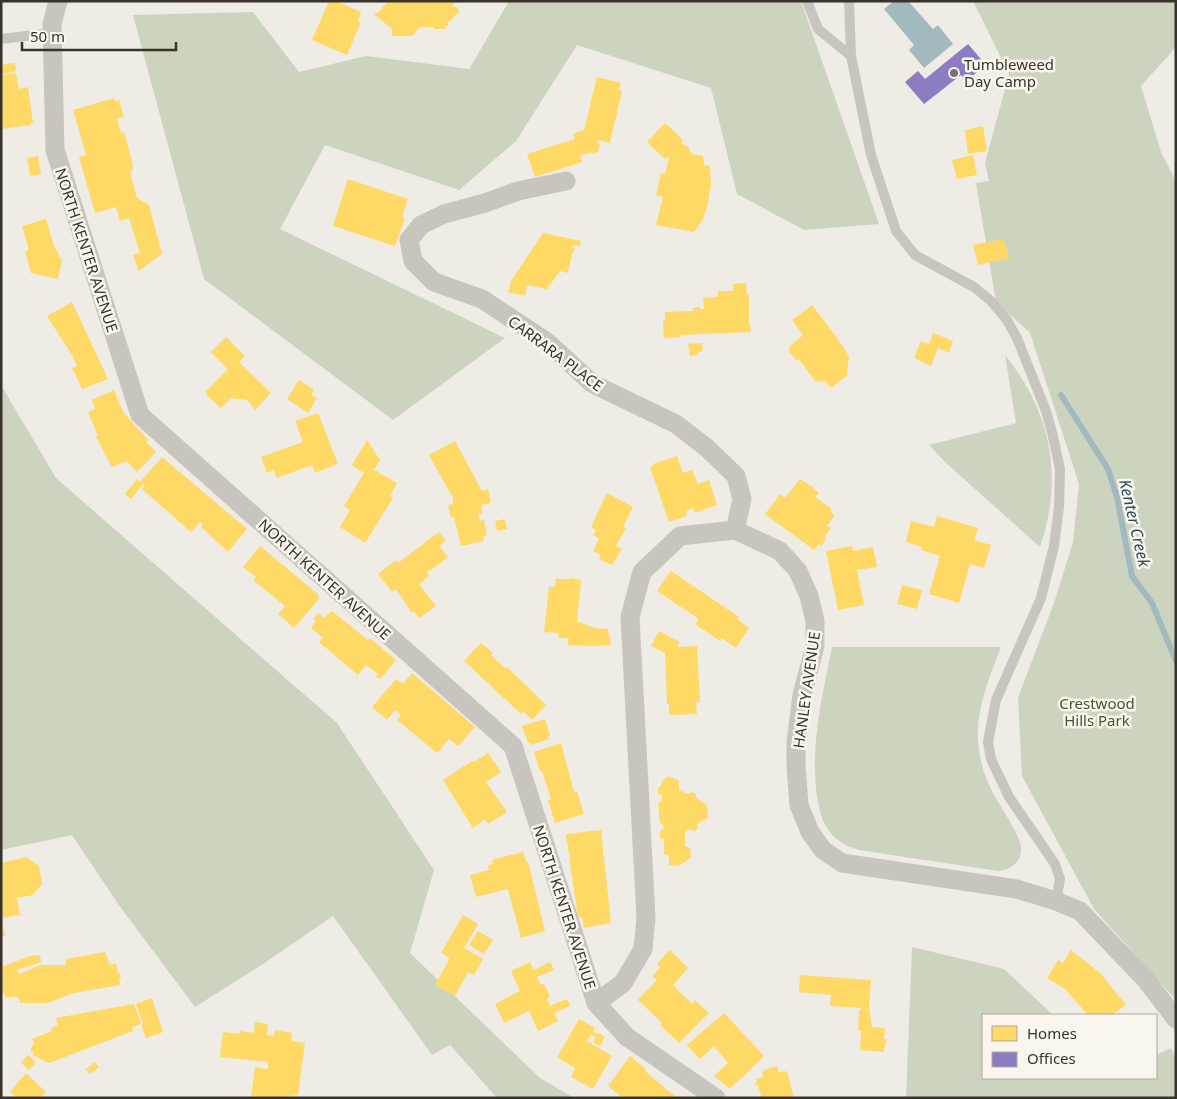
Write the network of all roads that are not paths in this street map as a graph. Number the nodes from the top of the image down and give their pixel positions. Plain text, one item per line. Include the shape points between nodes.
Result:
1 (58, 1) edge
2 (808, 1) edge
3 (849, 1) edge
4 (52, 33) junction
5 (1, 39) edge
6 (851, 56) junction
7 (566, 181) dead end
8 (735, 530) junction
9 (1056, 901) junction
10 (596, 1003) junction
11 (1176, 1019) edge
12 (716, 1098) edge

1 - 4 street, NORTH KENTER AVENUE
2 - 6 lane via 818,29
3 - 6 lane
4 - 5 lane
4 - 10 street, NORTH KENTER AVENUE via 55,150 140,415 513,746
6 - 9 lane via 871,155 896,231 915,254 974,287 992,301 1007,320 1017,338 1052,432 1060,469 1060,507 1049,572 996,700 988,742 991,759 1009,797 1055,864 1060,879
7 - 8 street, CARRARA PLACE via 518,191 444,214 421,225 409,240 413,261 434,282 482,299 547,342 593,384 676,424 707,448 736,476 742,499
8 - 9 street, HANLEY AVENUE via 780,551 798,571 816,621 815,646 802,695 796,766 799,805 810,832 823,850 842,863 1017,889
8 - 10 street via 680,536 642,572 630,617 646,918 643,949 623,982
9 - 11 street, HANLEY AVENUE via 1080,911 1146,980
10 - 12 street, NORTH KENTER AVENUE via 627,1037

